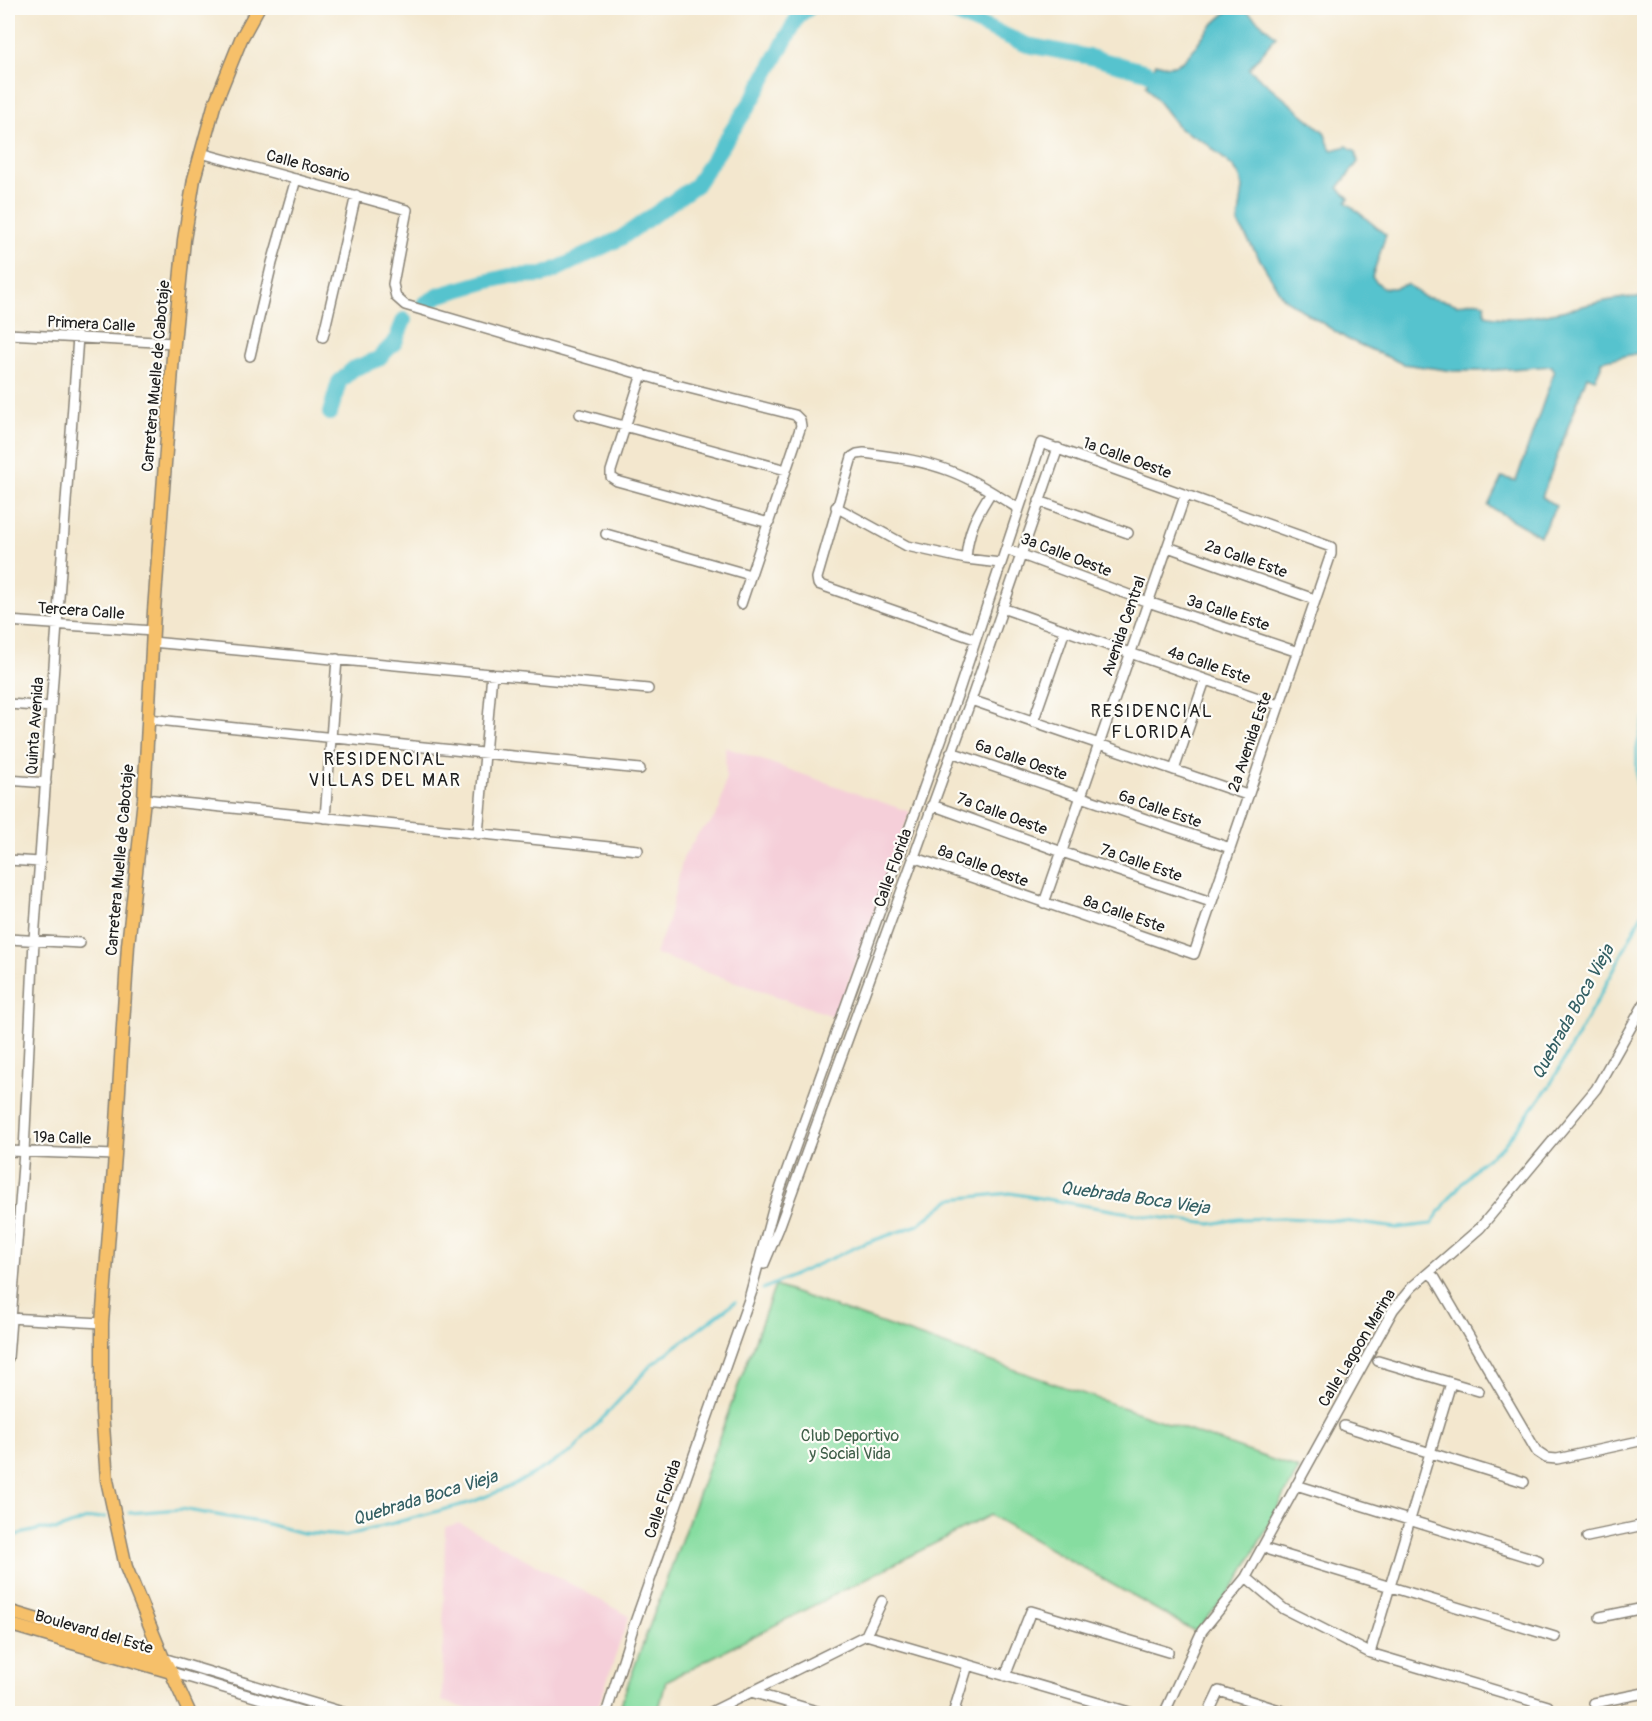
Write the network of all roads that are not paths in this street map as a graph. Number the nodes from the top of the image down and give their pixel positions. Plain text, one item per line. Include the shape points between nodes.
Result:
1 (258, 8) edge
2 (201, 153) junction
3 (296, 179) junction
4 (356, 195) junction
5 (8, 334) edge
6 (324, 337) dead end
7 (78, 338) junction
8 (174, 343) junction
9 (250, 356) dead end
10 (642, 374) junction
11 (580, 414) dead end
12 (626, 426) junction
13 (1041, 443) joint
14 (1058, 448) junction
15 (786, 470) junction
16 (991, 492) junction
17 (1185, 496) junction
18 (1040, 501) junction
19 (836, 507) junction
20 (1019, 509) junction
21 (769, 523) junction
22 (1128, 533) dead end
23 (606, 534) dead end
24 (1325, 544) joint
25 (1167, 547) junction
26 (1006, 549) junction
27 (1021, 554) junction
28 (966, 559) junction
29 (1000, 563) junction
30 (750, 575) junction
31 (1314, 599) junction
32 (1148, 602) junction
33 (741, 604) dead end
34 (1002, 608) junction
35 (8, 621) edge
36 (57, 624) junction
37 (1065, 630) junction
38 (152, 636) junction
39 (975, 639) junction
40 (1298, 652) junction
41 (1130, 654) junction
42 (337, 659) junction
43 (492, 674) junction
44 (1206, 680) junction
45 (648, 689) dead end
46 (971, 700) junction
47 (8, 704) edge
48 (1278, 705) junction
49 (51, 707) junction
50 (148, 719) junction
51 (1033, 722) junction
52 (330, 738) junction
53 (1099, 745) junction
54 (951, 752) junction
55 (484, 753) junction
56 (640, 768) dead end
57 (1174, 770) junction
58 (8, 780) edge
59 (46, 783) junction
60 (1247, 795) junction
61 (1080, 797) junction
62 (144, 799) junction
63 (932, 805) junction
64 (325, 818) junction
65 (478, 834) junction
66 (1230, 848) junction
67 (638, 850) dead end
68 (1062, 852) junction
69 (913, 857) junction
70 (8, 860) edge
71 (40, 862) junction
72 (1211, 902) junction
73 (1044, 903) junction
74 (8, 939) edge
75 (34, 940) junction
76 (80, 943) dead end
77 (1194, 954) joint
78 (1644, 1004) edge
79 (8, 1151) edge
80 (24, 1152) junction
81 (115, 1155) junction
82 (12, 1235) edge
83 (1429, 1273) junction
84 (750, 1295) junction
85 (10, 1318) edge
86 (102, 1323) junction
87 (8, 1358) edge
88 (1378, 1361) dead end
89 (1450, 1383) junction
90 (1479, 1391) dead end
91 (1344, 1426) dead end
92 (1644, 1441) edge
93 (1430, 1453) junction
94 (1524, 1482) dead end
95 (1296, 1485) junction
96 (1409, 1521) junction
97 (1644, 1526) edge
98 (1587, 1537) dead end
99 (1269, 1550) dead end
100 (1538, 1560) dead end
101 (1246, 1577) junction
102 (1389, 1587) junction
103 (882, 1601) dead end
104 (1644, 1608) edge
105 (8, 1611) edge
106 (1600, 1617) dead end
107 (8, 1624) edge
108 (866, 1635) junction
109 (1556, 1637) dead end
110 (1168, 1652) dead end
111 (1370, 1653) junction
112 (163, 1658) junction
113 (968, 1665) junction
114 (171, 1672) junction
115 (1005, 1676) junction
116 (751, 1692) junction
117 (1644, 1693) edge
118 (1594, 1702) dead end
119 (1548, 1706) dead end
120 (190, 1713) edge
121 (311, 1713) edge
122 (349, 1713) edge
123 (606, 1713) edge
124 (707, 1713) edge
125 (827, 1713) edge
126 (953, 1713) edge
127 (1136, 1713) edge
128 (1164, 1713) edge
129 (1208, 1713) edge
130 (1292, 1713) edge

1 - 2 main road, Carretera Muelle de Cabotaje via 214,106
2 - 3 street, Calle Rosario
2 - 8 main road, Carretera Muelle de Cabotaje via 184,240
3 - 4 street, Calle Rosario
3 - 9 street
4 - 6 street
4 - 10 street, Calle Rosario via 407,210 393,284 396,297 405,305
5 - 7 street, Primera Calle
7 - 8 street, Primera Calle
7 - 36 street, Quinta Avenida
8 - 38 main road, Carretera Muelle de Cabotaje
10 - 12 street
10 - 15 street via 795,415 801,426
11 - 12 street
12 - 15 street
12 - 21 street via 611,477
13 - 14 street, 1a Calle Oeste
13 - 20 street, Calle Florida
14 - 17 street, 1a Calle Oeste
14 - 18 street, Calle Florida
15 - 21 street
16 - 19 street via 949,470 908,459 857,453 852,457
16 - 20 street
16 - 28 street via 975,518
17 - 24 street, 1a Calle Oeste
17 - 25 street, Avenida Central
18 - 22 street
18 - 27 street, Calle Florida
19 - 28 street via 907,546
19 - 39 street via 818,584
20 - 26 street, Calle Florida
21 - 30 street
23 - 30 street
24 - 31 street, 2a Avenida Este via 1331,554
25 - 31 street, 2a Calle Este
25 - 32 street, Avenida Central
26 - 27 street, 3a Calle Oeste
26 - 29 street, Calle Florida
27 - 32 street, 3a Calle Oeste
27 - 34 street, Calle Florida
28 - 29 street
29 - 39 street, Calle Florida
30 - 33 street
31 - 40 street, 2a Avenida Este
32 - 40 street, 3a Calle Este
32 - 41 street, Avenida Central
34 - 37 street, 4a Calle Este
34 - 46 street, Calle Florida
35 - 36 street, Tercera Calle
36 - 38 street, Tercera Calle
36 - 49 street, Quinta Avenida
37 - 41 street, 4a Calle Este
37 - 51 street
38 - 42 street, Tercera Calle
38 - 50 main road, Carretera Muelle de Cabotaje
39 - 84 street, Calle Florida via 774,1206
40 - 48 street, 2a Avenida Este
41 - 44 street, 4a Calle Este
41 - 53 street, Avenida Central
42 - 43 street, Tercera Calle
42 - 52 street
43 - 45 street, Tercera Calle
43 - 55 street
44 - 48 street, 4a Calle Este
44 - 57 street
46 - 51 street
46 - 54 street, Calle Florida
47 - 49 street
48 - 60 street, 2a Avenida Este
49 - 59 street, Quinta Avenida
50 - 52 street
50 - 62 main road, Carretera Muelle de Cabotaje
51 - 53 street
52 - 55 street
52 - 64 street
53 - 57 street
53 - 61 street, Avenida Central
54 - 61 street, 6a Calle Oeste
54 - 63 street, Calle Florida
55 - 56 street
55 - 65 street
57 - 60 street
58 - 59 street
59 - 71 street, Quinta Avenida
60 - 66 street, 2a Avenida Este
61 - 66 street, 6a Calle Este
61 - 68 street, Avenida Central
62 - 64 street
62 - 81 main road, Carretera Muelle de Cabotaje via 128,945
63 - 68 street, 7a Calle Oeste
63 - 69 street, Calle Florida
64 - 65 street
65 - 67 street
66 - 72 street, 2a Avenida Este
68 - 72 street, 7a Calle Este
68 - 73 street, Avenida Central
69 - 73 street, 8a Calle Oeste
69 - 84 street, Calle Florida via 779,1228
70 - 71 street
71 - 75 street, Quinta Avenida
72 - 77 street, 2a Avenida Este
73 - 77 street, 8a Calle Este
74 - 75 street
75 - 76 street
75 - 80 street, Quinta Avenida
78 - 83 street, Calle Lagoon Marina via 1596,1089 1480,1228
79 - 80 street, 19a Calle
80 - 81 street, 19a Calle
80 - 82 street, Quinta Avenida
81 - 86 main road, Carretera Muelle de Cabotaje
82 - 85 street, Quinta Avenida
83 - 92 street via 1537,1452 1557,1459
83 - 95 street, Calle Lagoon Marina via 1393,1310
84 - 123 street, Calle Florida
85 - 86 street
85 - 87 street, Quinta Avenida
86 - 112 main road, Carretera Muelle de Cabotaje via 102,1411 108,1480 126,1567
88 - 89 street
89 - 90 street
89 - 93 street
91 - 93 street
93 - 94 street
93 - 96 street
95 - 96 street
95 - 101 street, Calle Lagoon Marina
96 - 100 street
96 - 102 street
97 - 98 street
99 - 102 street
101 - 111 street via 1284,1609
101 - 128 street, Calle Lagoon Marina via 1202,1631
102 - 109 street
102 - 111 street
103 - 108 street
104 - 106 street
105 - 112 main road, Boulevard del Este
107 - 114 main road, Boulevard del Este
108 - 113 street
108 - 116 street
110 - 115 street via 1031,1611
111 - 119 street
112 - 114 main road, Carretera Muelle de Cabotaje
112 - 122 street
113 - 115 street
113 - 126 street
114 - 120 main road, Carretera Muelle de Cabotaje
114 - 121 street
115 - 127 street
116 - 124 street
116 - 125 street
117 - 118 street
129 - 130 street via 1219,1691

